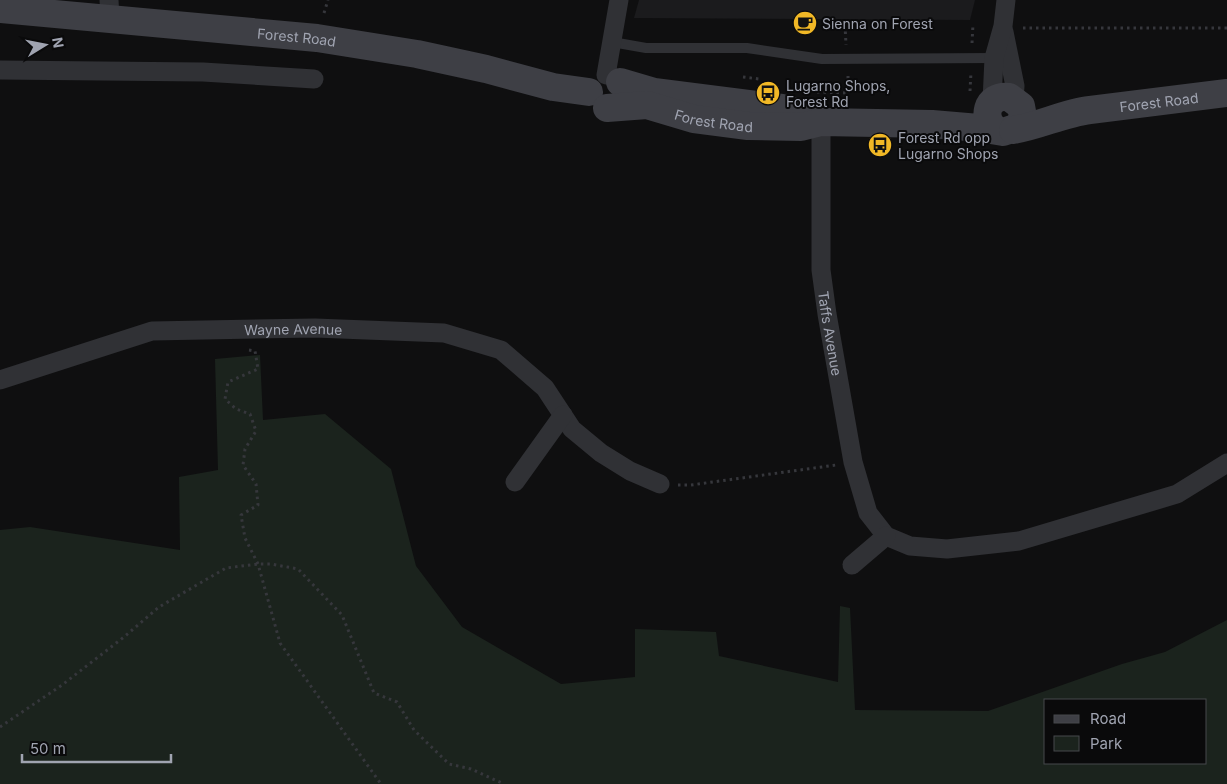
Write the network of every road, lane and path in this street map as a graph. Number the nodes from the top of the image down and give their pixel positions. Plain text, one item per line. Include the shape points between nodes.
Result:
1 (328, 0) edge
2 (620, 0) edge
3 (1006, 0) edge
4 (0, 9) edge
5 (109, 9) edge
6 (324, 13) dead end
7 (1011, 27) junction
8 (1227, 28) edge
9 (612, 42) junction
10 (994, 58) junction
11 (0, 70) edge
12 (314, 79) dead end
13 (606, 89) junction
14 (1227, 93) edge
15 (1003, 102) junction
16 (1089, 110) junction
17 (821, 122) junction
18 (932, 124) junction
19 (1006, 131) junction
20 (247, 349) dead end
21 (0, 380) edge
22 (563, 415) junction
23 (853, 462) junction
24 (1227, 463) edge
25 (515, 482) dead end
26 (660, 484) joint
27 (886, 536) junction
28 (258, 564) junction
29 (852, 564) dead end
30 (0, 727) edge
31 (380, 784) edge
32 (504, 784) edge

1 - 6 path
2 - 9 street
3 - 7 street
4 - 5 street, Forest Road
5 - 13 street, Forest Road via 332,40 434,58 553,87
7 - 8 path
7 - 10 street
7 - 15 street via 1015,86
9 - 10 lane via 646,48 747,48 822,59
9 - 13 street
10 - 15 street
11 - 12 street via 203,72
13 - 17 street, Forest Road via 654,92 802,112
14 - 16 street, Forest Road
15 - 16 street, Forest Road
15 - 18 street, Forest Road
15 - 19 street via 987,118 990,124
16 - 19 street, Forest Road
17 - 18 street, Forest Road
17 - 23 street, Taffs Avenue via 823,285
18 - 19 street, Forest Road
20 - 28 path via 255,351 258,369 228,382 225,399 250,414 256,431 246,449 243,465 256,484 258,505 241,515 245,538
21 - 22 street, Wayne Avenue via 152,331 315,328 444,334 500,350 545,388
22 - 25 street
22 - 26 street, Wayne Avenue via 572,429 601,453
23 - 26 path via 691,485
23 - 27 street, Taffs Avenue via 868,513
24 - 27 street, Taffs Avenue via 1177,494 1018,541 948,548 910,546
27 - 29 street
28 - 30 path via 226,568 159,607 62,685
28 - 31 path via 280,643
28 - 32 path via 298,569 342,615 374,693 397,702 414,730 449,764 471,769

